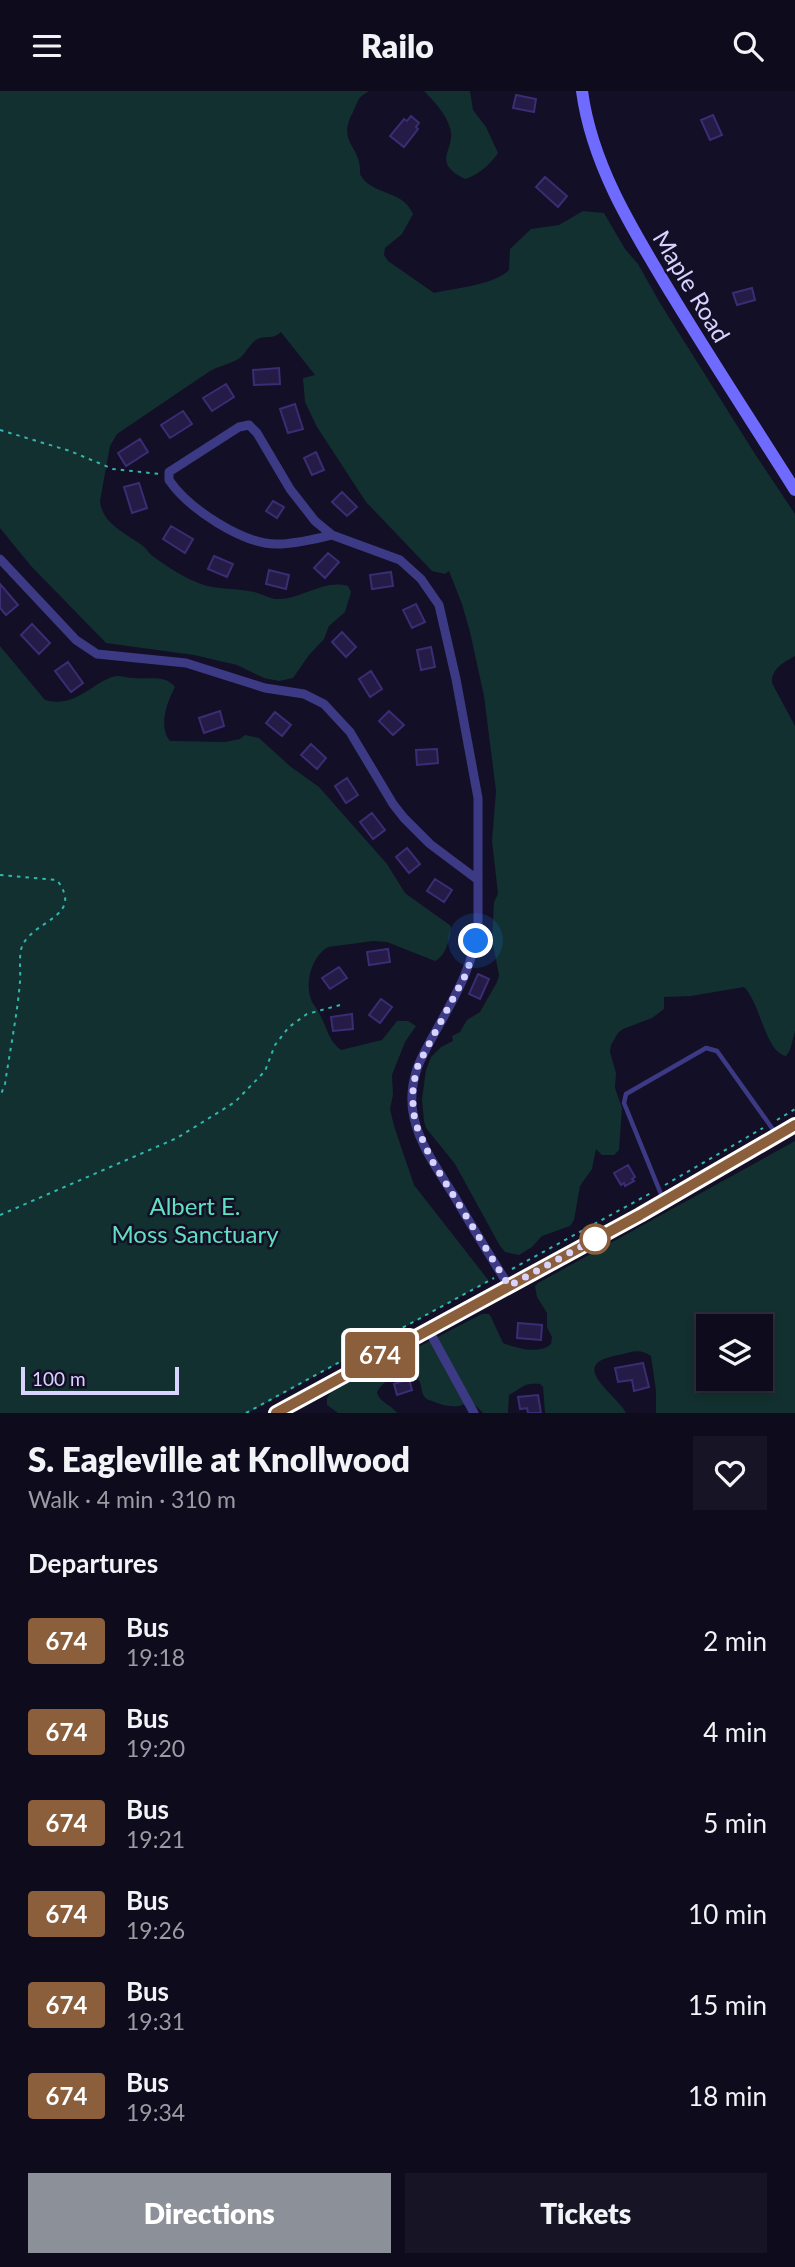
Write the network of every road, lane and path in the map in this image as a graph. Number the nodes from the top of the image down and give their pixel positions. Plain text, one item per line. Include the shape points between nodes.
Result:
1 (582, 91) edge
2 (0, 430) edge
3 (167, 474) junction
4 (795, 489) edge
5 (332, 535) junction
6 (0, 559) edge
7 (0, 874) edge
8 (478, 880) junction
9 (340, 1006) dead end
10 (0, 1097) edge
11 (795, 1125) edge
12 (777, 1136) junction
13 (664, 1201) junction
14 (0, 1216) edge
15 (493, 1279) dead end
16 (509, 1286) junction
17 (428, 1329) junction
18 (251, 1412) edge
19 (246, 1413) edge
20 (276, 1413) edge
21 (474, 1413) edge

1 - 4 main road, Maple Road via 603,167 633,229
2 - 3 path via 113,469
3 - 5 street via 194,505 251,539 279,544
3 - 5 street via 249,425 299,503
5 - 8 street via 400,560 439,605 478,798
6 - 8 street via 76,640 97,654 186,663 251,685 316,699 350,733 404,818
7 - 10 path via 57,880 66,891 57,917 34,929 21,947 20,982
8 - 16 street via 472,958 418,1065 413,1111 431,1159
9 - 14 path via 307,1014 289,1027 275,1045 265,1071 236,1102 177,1138
11 - 12 main road
12 - 13 main road
12 - 13 lane via 717,1051 706,1048 637,1087 626,1094 624,1103
13 - 16 main road
15 - 18 path
16 - 17 main road
17 - 20 main road
17 - 21 street
18 - 19 path

